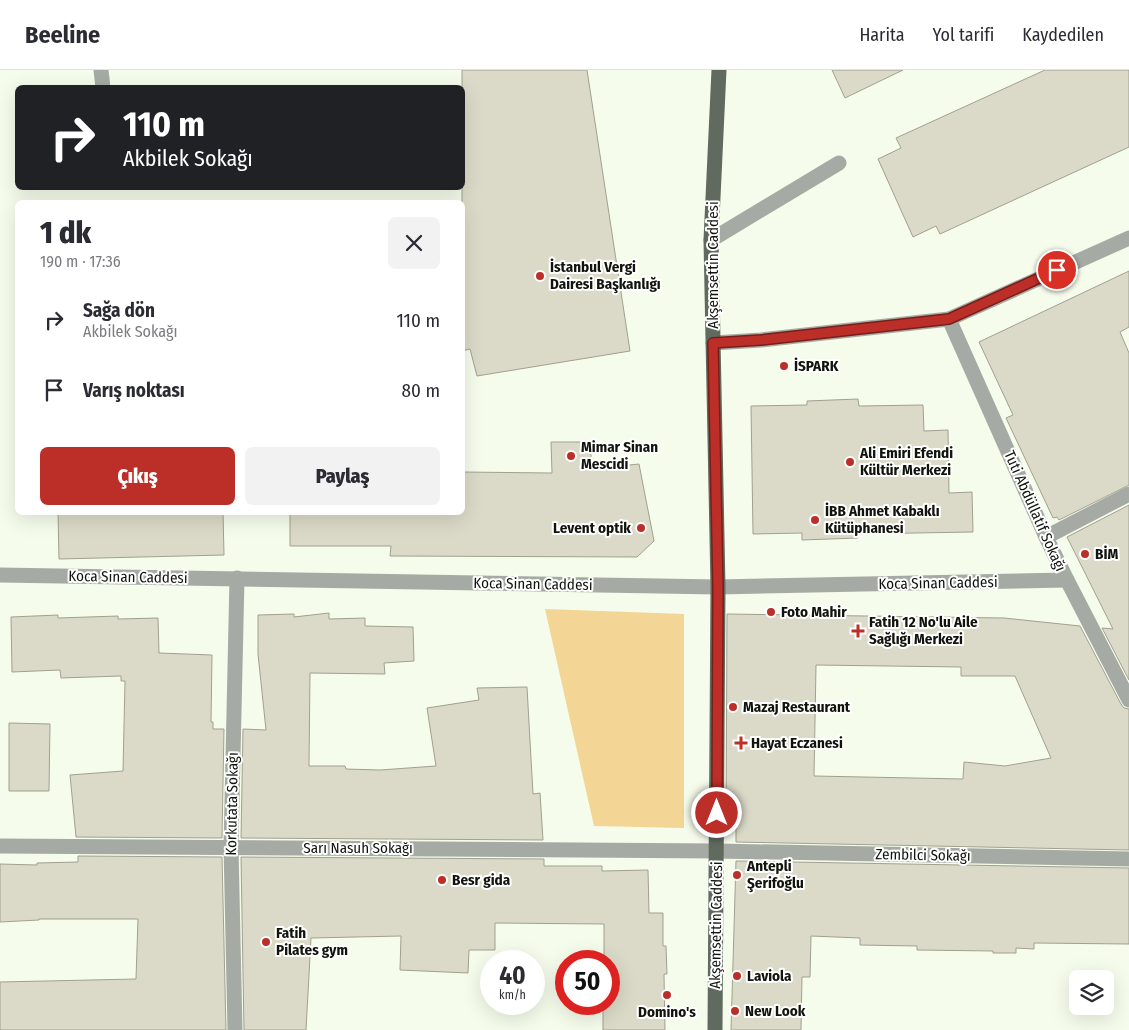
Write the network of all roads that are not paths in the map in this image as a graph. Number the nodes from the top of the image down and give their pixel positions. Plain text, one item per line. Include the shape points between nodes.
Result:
1 (101, 70) edge
2 (719, 70) edge
3 (103, 85) edge
4 (839, 163) dead end
5 (1129, 238) edge
6 (712, 240) junction
7 (949, 319) junction
8 (713, 343) junction
9 (1129, 494) edge
10 (1046, 538) junction
11 (0, 576) edge
12 (237, 578) junction
13 (1067, 580) junction
14 (718, 587) junction
15 (1129, 699) edge
16 (0, 846) edge
17 (231, 847) junction
18 (717, 851) junction
19 (1129, 859) edge
20 (235, 1030) edge
21 (715, 1030) edge

1 - 3 street
2 - 6 main road, Akşemsettin Caddesi
4 - 6 street
5 - 7 street
6 - 8 main road, Akşemsettin Caddesi
7 - 8 street
7 - 10 street, Tuti Abdüllatif Sokağı
8 - 14 main road, Akşemsettin Caddesi
9 - 10 street
10 - 13 street, Tuti Abdüllatif Sokağı
11 - 12 street, Koca Sinan Caddesi
12 - 14 street, Koca Sinan Caddesi
12 - 17 street, Korkutata Sokağı
13 - 14 street, Koca Sinan Caddesi
13 - 15 street, Tuti Abdüllatif Sokağı
14 - 18 main road, Akşemsettin Caddesi
16 - 17 street, Sarı Nasuh Sokağı
17 - 18 street, Sarı Nasuh Sokağı
17 - 20 street, Korkutata Sokağı
18 - 19 street, Zembilci Sokağı
18 - 21 main road, Akşemsettin Caddesi

